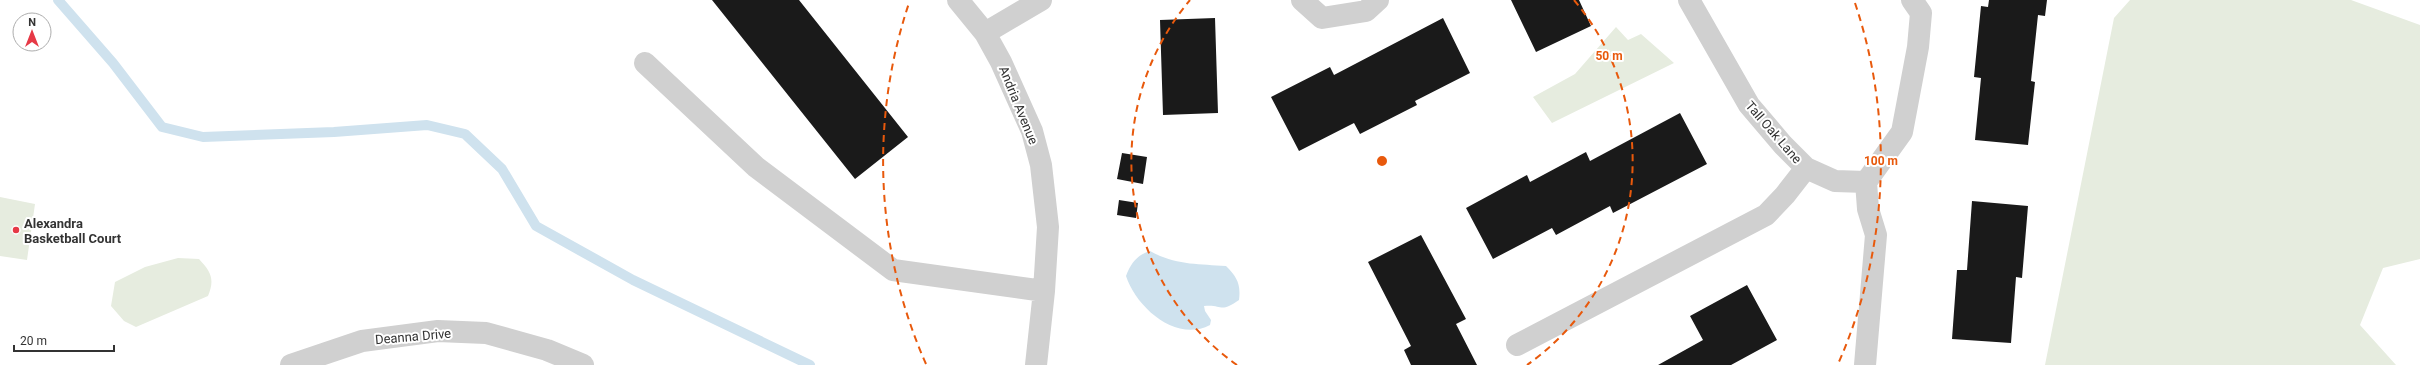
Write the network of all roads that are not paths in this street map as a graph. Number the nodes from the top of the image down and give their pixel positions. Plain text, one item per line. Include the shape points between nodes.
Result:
1 (958, 0) edge
2 (1041, 0) edge
3 (1302, 0) edge
4 (1378, 0) edge
5 (1912, 0) edge
6 (1697, 2) edge
7 (985, 33) junction
8 (646, 63) dead end
9 (1806, 168) junction
10 (1866, 182) junction
11 (1044, 291) junction
12 (1517, 345) dead end
13 (302, 363) edge
14 (583, 365) edge
15 (1036, 365) edge
16 (1865, 365) edge

1 - 7 street, Andria Avenue
2 - 7 street
3 - 4 street via 1322,18 1366,11
5 - 10 street via 1920,14 1918,47 1902,132
6 - 9 street, Tall Oak Lane via 1749,105
7 - 11 street, Andria Avenue via 1002,62 1032,131 1041,165 1048,227
8 - 11 street via 756,167 893,270
9 - 10 street, Tall Oak Lane via 1835,181
9 - 12 street via 1766,215
10 - 16 street via 1868,209 1876,235
11 - 15 street, Andria Avenue
13 - 14 street, Deanna Drive via 362,341 438,331 486,334 547,350

